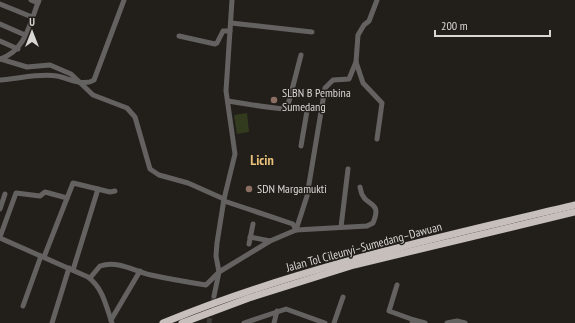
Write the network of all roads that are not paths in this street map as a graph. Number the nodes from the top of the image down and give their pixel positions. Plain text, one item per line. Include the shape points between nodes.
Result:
1 (31, 0) edge
2 (124, 0) edge
3 (232, 0) edge
4 (377, 0) edge
5 (39, 2) edge
6 (0, 4) edge
7 (32, 17) junction
8 (231, 23) junction
9 (0, 24) edge
10 (230, 31) junction
11 (312, 32) dead end
12 (25, 35) junction
13 (179, 36) dead end
14 (0, 41) edge
15 (18, 49) junction
16 (301, 54) dead end
17 (0, 59) edge
18 (356, 62) junction
19 (0, 80) edge
20 (80, 82) junction
21 (228, 101) junction
22 (287, 109) junction
23 (377, 139) dead end
24 (301, 146) dead end
25 (348, 169) dead end
26 (360, 187) dead end
27 (98, 189) junction
28 (116, 191) dead end
29 (5, 194) dead end
30 (67, 198) junction
31 (224, 200) junction
32 (575, 205) edge
33 (0, 209) edge
34 (575, 212) edge
35 (253, 224) dead end
36 (341, 227) junction
37 (296, 230) junction
38 (250, 237) junction
39 (0, 238) edge
40 (270, 241) junction
41 (249, 244) dead end
42 (43, 257) junction
43 (71, 269) junction
44 (140, 271) junction
45 (219, 272) junction
46 (90, 278) junction
47 (397, 285) dead end
48 (214, 296) tunnel mouth
49 (343, 297) dead end
50 (23, 306) dead end
51 (277, 311) junction
52 (413, 321) edge
53 (112, 322) edge
54 (52, 323) edge
55 (163, 323) edge
56 (182, 323) edge
57 (244, 323) edge
58 (274, 323) edge
59 (326, 323) edge
60 (334, 323) edge
61 (425, 323) edge
62 (447, 323) edge
63 (463, 323) edge

1 - 5 street
2 - 20 street via 95,78 91,82
3 - 8 street
4 - 18 street via 369,21 358,35
5 - 7 street
6 - 7 street
7 - 12 street
8 - 10 street
8 - 11 street
9 - 12 street
10 - 13 street via 223,31 215,44
10 - 21 street via 226,86
12 - 15 street
14 - 15 street
15 - 17 street
16 - 22 street
17 - 20 street via 27,67 50,64 71,74
18 - 23 street via 363,83 382,103
18 - 37 street via 349,79 333,80 325,88 307,196
19 - 20 street via 49,75
20 - 31 street via 93,95 130,111 138,126 149,167 153,172 188,183
21 - 22 street
21 - 31 street via 234,154
22 - 24 street via 297,106 307,110
25 - 36 street
26 - 36 street via 363,198 374,205 374,220 367,226
27 - 28 street
27 - 30 street via 74,183
27 - 43 street
29 - 33 street
30 - 39 street via 45,192 40,196 16,193
30 - 42 street
31 - 37 street via 293,224
31 - 45 street via 216,254
32 - 55 highway, Jalan Tol Cileunyi–Sumedang–Dawuan via 352,259 247,292
34 - 56 highway, Jalan Tol Cileunyi–Sumedang–Dawuan via 354,265 249,298
35 - 38 street
36 - 37 street
37 - 40 street
38 - 40 street
38 - 41 street
39 - 42 street
40 - 45 street
42 - 43 street
42 - 50 street
43 - 46 street
43 - 54 street
44 - 45 street via 153,276 206,285
44 - 46 street via 130,267 104,265
44 - 53 street
45 - 48 street
46 - 53 street via 100,288
47 - 52 street via 389,311
49 - 60 street
51 - 57 street
51 - 58 street
51 - 59 street via 292,310
52 - 61 street
62 - 63 street

